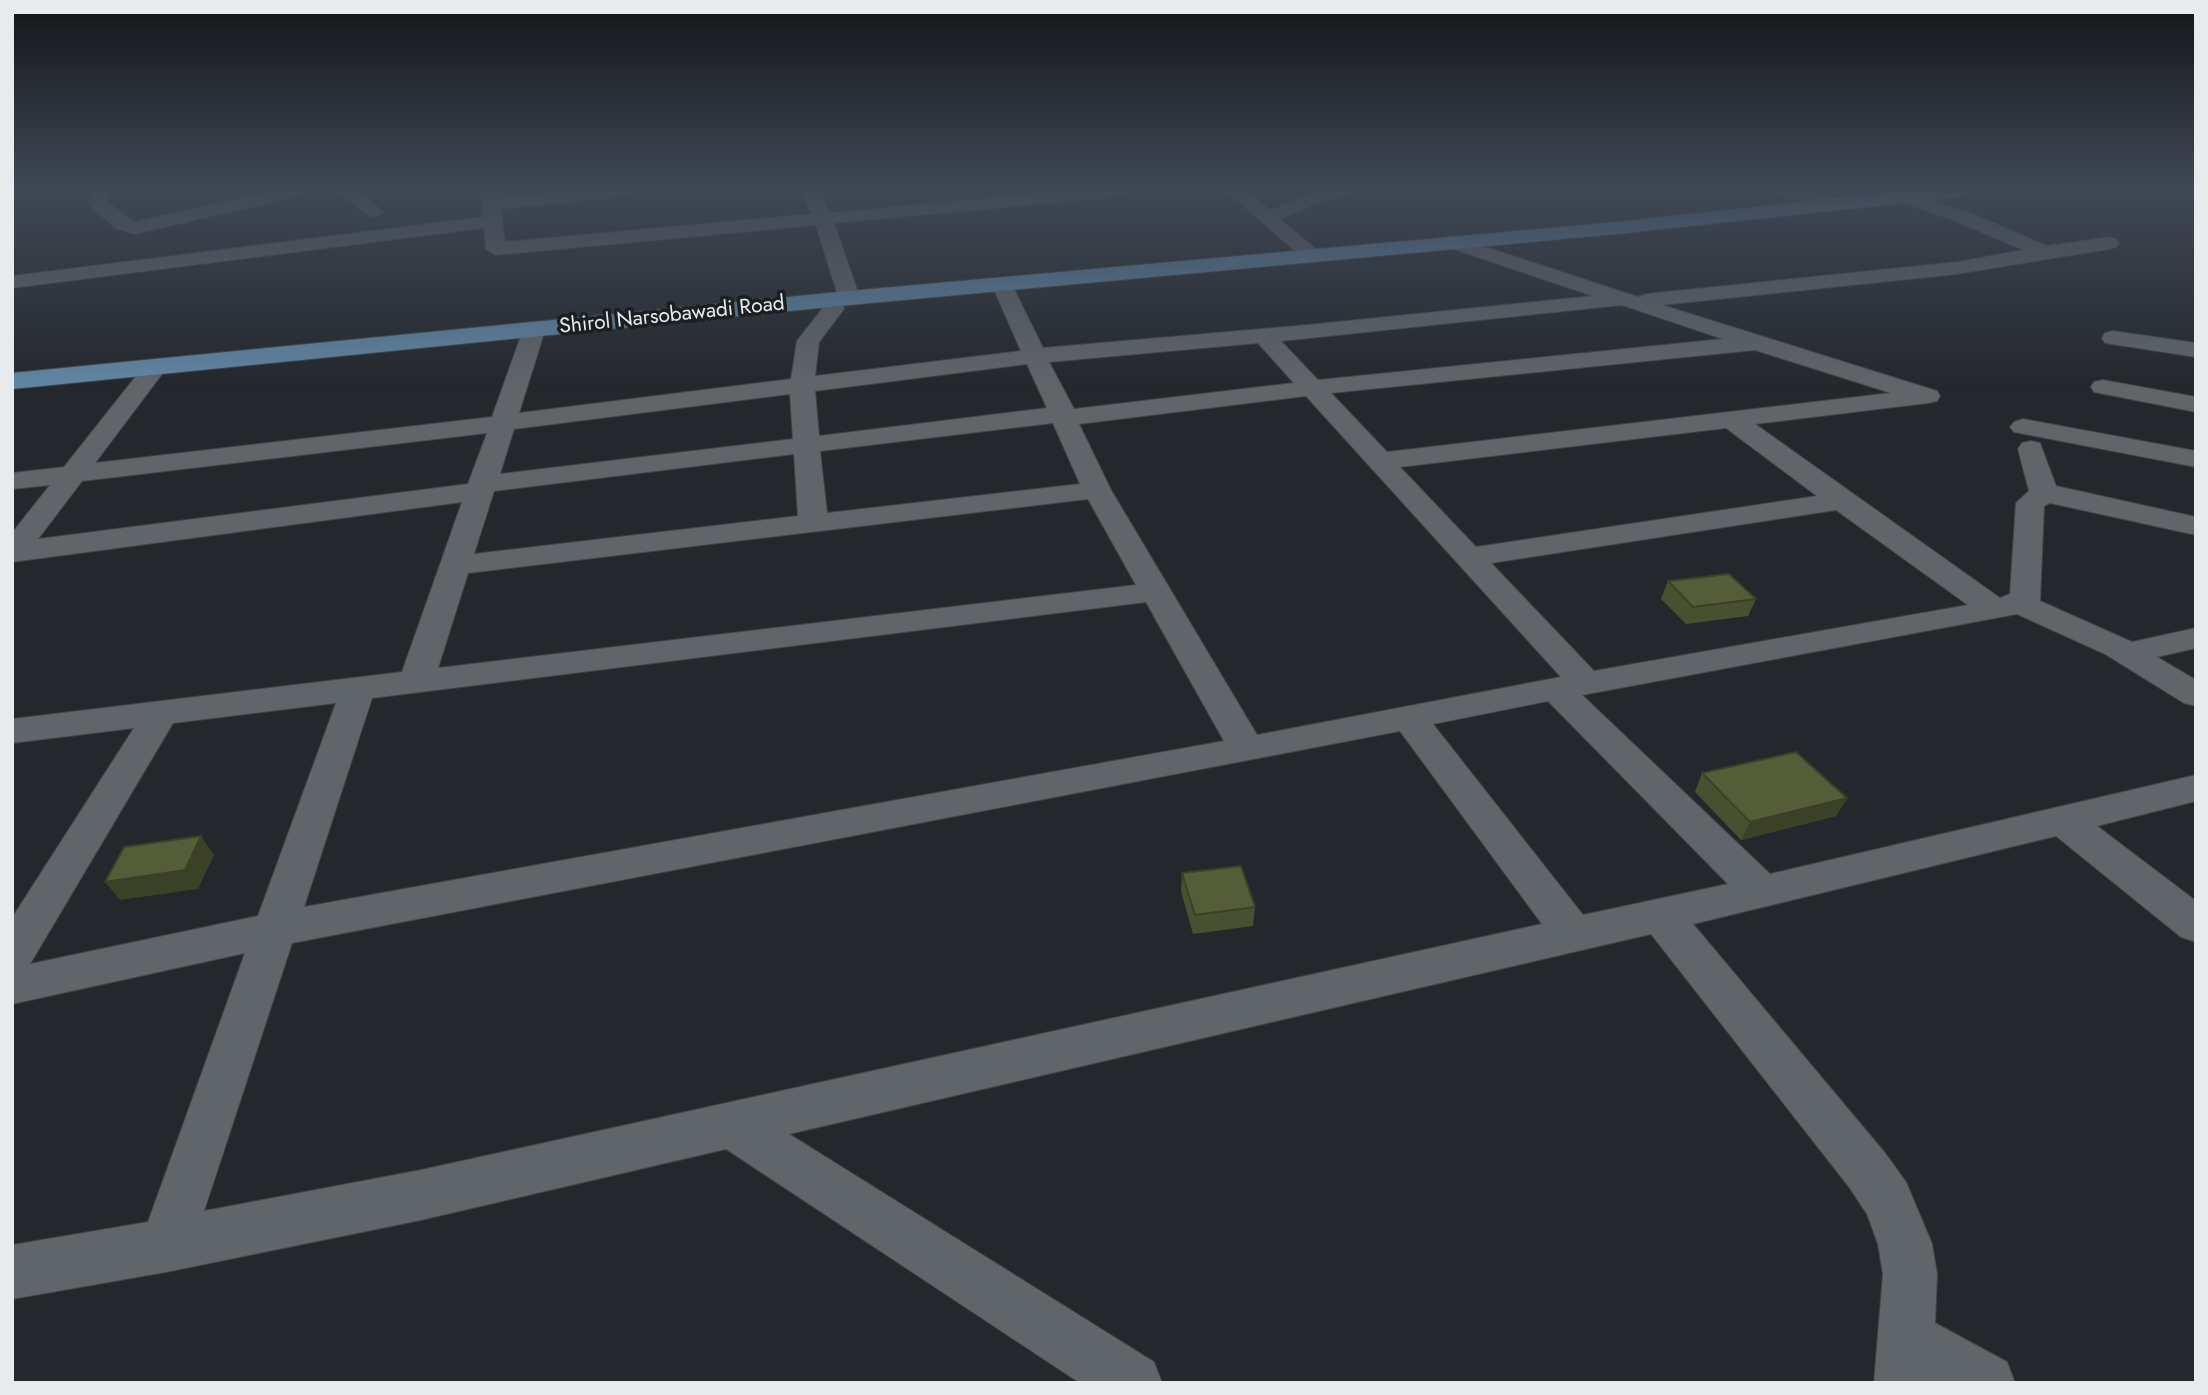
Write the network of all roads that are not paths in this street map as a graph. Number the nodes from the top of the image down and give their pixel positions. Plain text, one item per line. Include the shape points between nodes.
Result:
1 (174, 256) edge
2 (831, 256) edge
3 (1311, 256) edge
4 (1495, 256) edge
5 (2022, 256) edge
6 (12, 282) edge
7 (1002, 285) junction
8 (840, 299) junction
9 (1628, 300) junction
10 (534, 330) junction
11 (1262, 334) junction
12 (2113, 338) dead end
13 (1756, 343) junction
14 (2196, 349) edge
15 (1035, 356) junction
16 (156, 366) junction
17 (12, 382) edge
18 (802, 386) junction
19 (2103, 387) dead end
20 (1312, 388) junction
21 (2189, 411) edge
22 (1065, 416) junction
23 (1734, 421) junction
24 (503, 424) junction
25 (808, 446) junction
26 (2196, 459) edge
27 (1380, 461) junction
28 (72, 475) junction
29 (12, 481) edge
30 (481, 488) junction
31 (1097, 490) junction
32 (2044, 494) junction
33 (1840, 501) junction
34 (813, 523) junction
35 (2196, 526) edge
36 (13, 552) edge
37 (1469, 557) junction
38 (456, 565) junction
39 (1154, 592) junction
40 (2008, 607) junction
41 (2196, 638) edge
42 (2128, 653) junction
43 (416, 682) junction
44 (1571, 686) junction
45 (358, 689) junction
46 (2196, 695) edge
47 (161, 713) junction
48 (1409, 718) junction
49 (12, 731) edge
50 (1247, 749) junction
51 (2196, 788) edge
52 (2063, 820) junction
53 (1762, 892) junction
54 (1660, 915) junction
55 (2196, 925) edge
56 (276, 929) junction
57 (1574, 935) junction
58 (12, 955) edge
59 (12, 986) edge
60 (731, 1125) junction
61 (166, 1245) junction
62 (12, 1272) edge
63 (1905, 1360) edge
64 (1133, 1383) edge
65 (1986, 1383) edge

1 - 6 street
2 - 8 street
3 - 7 main road, Shirol Narsobawadi Road
4 - 9 street
5 - 9 street via 1957,268
7 - 8 main road, Shirol Narsobawadi Road
7 - 15 street
8 - 10 main road, Shirol Narsobawadi Road
8 - 18 street via 808,341
9 - 11 street
9 - 13 street
10 - 16 main road, Shirol Narsobawadi Road
10 - 24 street
11 - 15 street
11 - 20 street
12 - 14 street
13 - 20 street
13 - 23 street via 1928,396
15 - 18 street
15 - 22 street
16 - 17 main road, Shirol Narsobawadi Road
16 - 28 street
18 - 24 street
18 - 25 street
19 - 21 street
20 - 22 street
20 - 27 street
22 - 25 street
22 - 31 street
23 - 27 street
23 - 33 street
24 - 28 street
24 - 30 street
25 - 30 street
25 - 34 street
26 - 32 street via 2027,438
27 - 37 street
28 - 29 street
28 - 36 street
30 - 36 street
30 - 38 street
31 - 34 street
31 - 39 street
32 - 35 street
32 - 40 street via 2030,503 2025,599
33 - 37 street
33 - 40 street
34 - 38 street
37 - 44 street
38 - 43 street
39 - 43 street
39 - 50 street
40 - 42 street via 2072,625
40 - 44 street
41 - 42 street
42 - 46 street
43 - 45 street
44 - 48 street
44 - 53 street
45 - 47 street
45 - 56 street
47 - 49 street
47 - 58 street
48 - 50 street
48 - 57 street
50 - 56 street
51 - 52 street
52 - 53 street
52 - 55 street
53 - 54 street
54 - 57 street
54 - 63 street via 1888,1200 1905,1244 1910,1274
56 - 59 street
56 - 61 street
57 - 60 street
60 - 61 street via 421,1195
60 - 64 street
61 - 62 street
63 - 65 street

